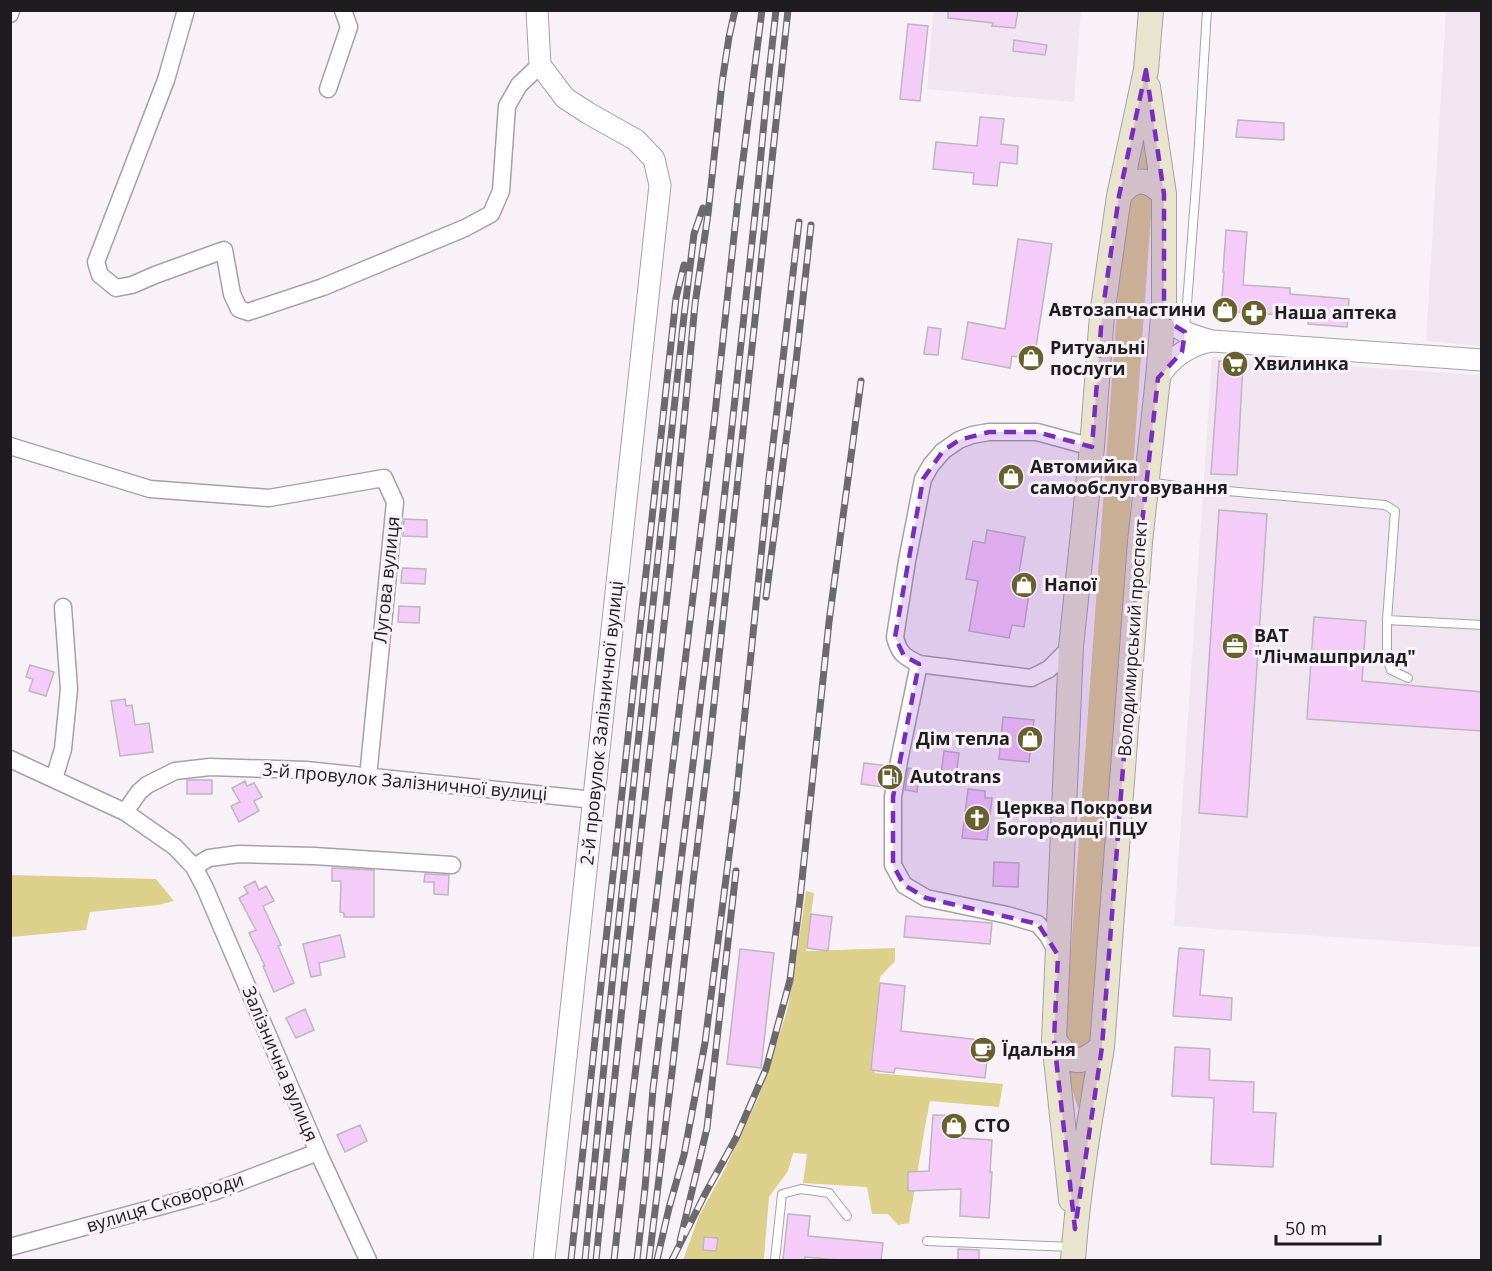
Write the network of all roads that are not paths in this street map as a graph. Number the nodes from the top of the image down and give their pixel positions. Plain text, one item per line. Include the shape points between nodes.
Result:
1 (186, 10) edge
2 (343, 10) edge
3 (537, 10) edge
4 (1151, 10) edge
5 (1207, 10) edge
6 (540, 65) junction
7 (1146, 70) junction
8 (328, 89) dead end
9 (1164, 194) junction
10 (1119, 196) junction
11 (1164, 304) junction
12 (1184, 342) junction
13 (1482, 360) edge
14 (1158, 378) junction
15 (10, 447) edge
16 (1092, 447) junction
17 (1146, 482) junction
18 (63, 606) dead end
19 (1387, 620) junction
20 (1482, 625) edge
21 (1071, 647) junction
22 (919, 664) junction
23 (1408, 678) dead end
24 (10, 759) edge
25 (368, 777) junction
26 (54, 779) junction
27 (594, 800) junction
28 (125, 812) junction
29 (452, 865) dead end
30 (194, 867) junction
31 (1058, 955) junction
32 (1054, 1040) junction
33 (1102, 1047) junction
34 (318, 1152) junction
35 (847, 1216) dead end
36 (927, 1241) dead end
37 (1074, 1245) edge
38 (10, 1247) edge
39 (368, 1260) edge
40 (544, 1260) edge
41 (775, 1260) edge

1 - 6 street via 166,80 96,262 100,275 116,288 224,250 232,294 239,309 248,312 323,287 491,214 501,191 507,106 519,85
2 - 8 street via 349,27
3 - 6 street
4 - 7 main road, Володимирський проспект
5 - 12 lane
6 - 27 street, 2-й провулок Залізничної вулиці via 565,98 636,140 654,159 660,185
7 - 9 main road, Володимирський проспект
7 - 10 main road, Володимирський проспект
9 - 10 main road via 1145,181 1136,182
9 - 11 main road, Володимирський проспект
10 - 16 main road, Володимирський проспект via 1102,315
11 - 12 street
11 - 14 main road, Володимирський проспект
12 - 13 street via 1195,336 1212,341
12 - 14 street
14 - 17 main road, Володимирський проспект
15 - 25 street, Лугова вулиця via 162,490 269,498 384,478 395,502
16 - 21 main road, Володимирський проспект
16 - 22 street via 1037,432 989,432 958,440 931,465 923,479 895,637 904,656
17 - 19 lane via 1385,505 1395,511
17 - 33 main road, Володимирський проспект
18 - 26 street via 69,690 63,748
19 - 20 lane
19 - 23 lane via 1387,658 1391,670
21 - 22 street via 1032,678
21 - 31 main road, Володимирський проспект
22 - 31 street via 893,797 893,865 904,885 926,898 1038,924
24 - 26 street, Залізнична вулиця
25 - 27 street, 3-й провулок Залізничної вулиці
25 - 28 street, 3-й провулок Залізничної вулиці via 210,766 175,771 147,785
26 - 28 street, Залізнична вулиця
27 - 40 street, 2-й провулок Залізничної вулиці
28 - 30 street, Залізнична вулиця via 175,847
29 - 30 street via 239,854 209,858
30 - 34 street, Залізнична вулиця
31 - 32 main road, Володимирський проспект
32 - 33 main road via 1072,1060 1089,1058
32 - 37 main road, Володимирський проспект
33 - 37 main road, Володимирський проспект
34 - 38 street, вулиця Сковороди via 213,1192
34 - 39 street, Залізнична вулиця
35 - 41 lane via 829,1193 801,1189 782,1194
36 - 37 lane

